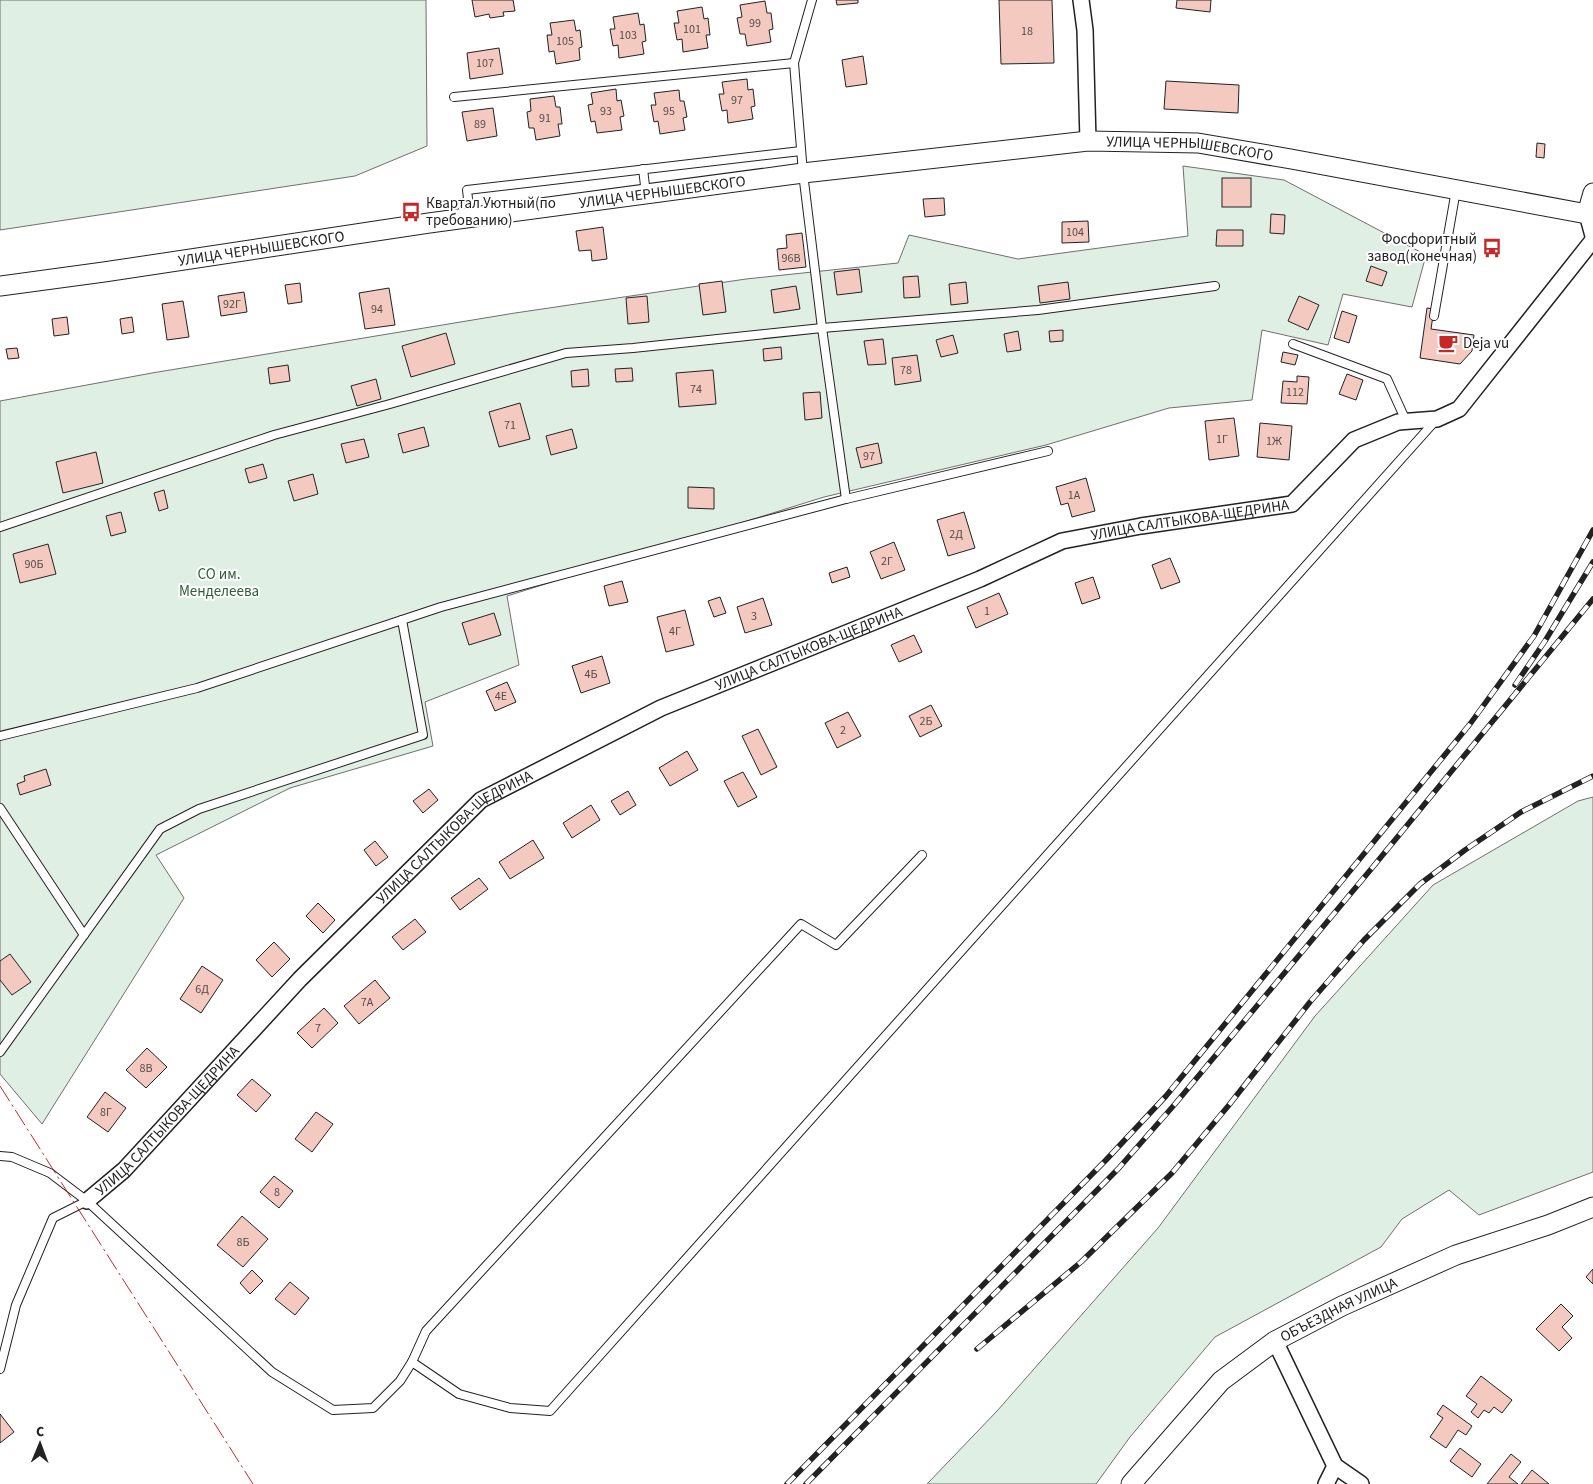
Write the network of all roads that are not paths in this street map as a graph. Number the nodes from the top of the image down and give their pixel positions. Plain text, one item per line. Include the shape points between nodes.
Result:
1 (812, 0) edge
2 (1081, 0) edge
3 (794, 63) junction
4 (454, 97) dead end
5 (1088, 141) junction
6 (801, 151) junction
7 (643, 169) junction
8 (803, 173) junction
9 (1456, 189) junction
10 (1593, 193) edge
11 (646, 194) junction
12 (1587, 214) junction
13 (470, 218) junction
14 (1593, 236) edge
15 (1593, 240) edge
16 (0, 286) edge
17 (1215, 286) dead end
18 (1434, 316) dead end
19 (822, 328) junction
20 (1293, 344) dead end
21 (1437, 419) junction
22 (1406, 421) junction
23 (1048, 451) dead end
24 (846, 499) junction
25 (0, 528) edge
26 (402, 620) junction
27 (0, 736) edge
28 (0, 808) edge
29 (922, 854) dead end
30 (84, 935) junction
31 (0, 1052) edge
32 (0, 1156) edge
33 (87, 1201) junction
34 (1593, 1207) edge
35 (1275, 1341) junction
36 (412, 1362) junction
37 (0, 1369) edge
38 (1335, 1466) junction
39 (1131, 1484) edge
40 (1326, 1484) edge
41 (1361, 1484) edge

1 - 3 lane
2 - 5 street, УЛИЦА ЧЕРНЫШЕВСКОГО via 1086,30
3 - 4 lane
3 - 6 lane
5 - 8 street, УЛИЦА ЧЕРНЫШЕВСКОГО
5 - 9 street, УЛИЦА ЧЕРНЫШЕВСКОГО via 1198,143
6 - 7 lane
6 - 8 lane
7 - 11 lane
7 - 13 lane via 467,190
8 - 11 street, УЛИЦА ЧЕРНЫШЕВСКОГО
8 - 19 lane
9 - 12 street, УЛИЦА ЧЕРНЫШЕВСКОГО
9 - 18 lane
10 - 12 street
11 - 13 street, УЛИЦА ЧЕРНЫШЕВСКОГО
12 - 14 street
13 - 16 street, УЛИЦА ЧЕРНЫШЕВСКОГО
15 - 21 street, УЛИЦА САЛТЫКОВА-ЩЕДРИНА via 1458,409
17 - 19 lane via 1038,310
19 - 24 lane
19 - 25 lane via 566,353 274,435
20 - 22 lane via 1387,379
21 - 22 street, УЛИЦА САЛТЫКОВА-ЩЕДРИНА
21 - 36 lane via 550,1411 510,1408 459,1394
22 - 33 street, УЛИЦА САЛТЫКОВА-ЩЕДРИНА via 1354,440 1292,504 1062,541 971,582 661,708 481,800 300,979 124,1170
23 - 24 lane
24 - 26 lane
26 - 27 lane via 197,688
26 - 30 lane via 423,735 199,809 160,828
28 - 30 lane
29 - 36 lane via 836,944 802,924 426,1331
30 - 31 lane
32 - 33 lane via 50,1173
33 - 36 lane via 272,1372 333,1410 373,1408 400,1381
33 - 37 lane via 53,1218 16,1305
34 - 35 street, ОБЪЕЗДНАЯ УЛИЦА via 1456,1255 1342,1306
35 - 38 street
35 - 39 street, ОБЪЕЗДНАЯ УЛИЦА via 1222,1380
38 - 40 street
38 - 41 street

